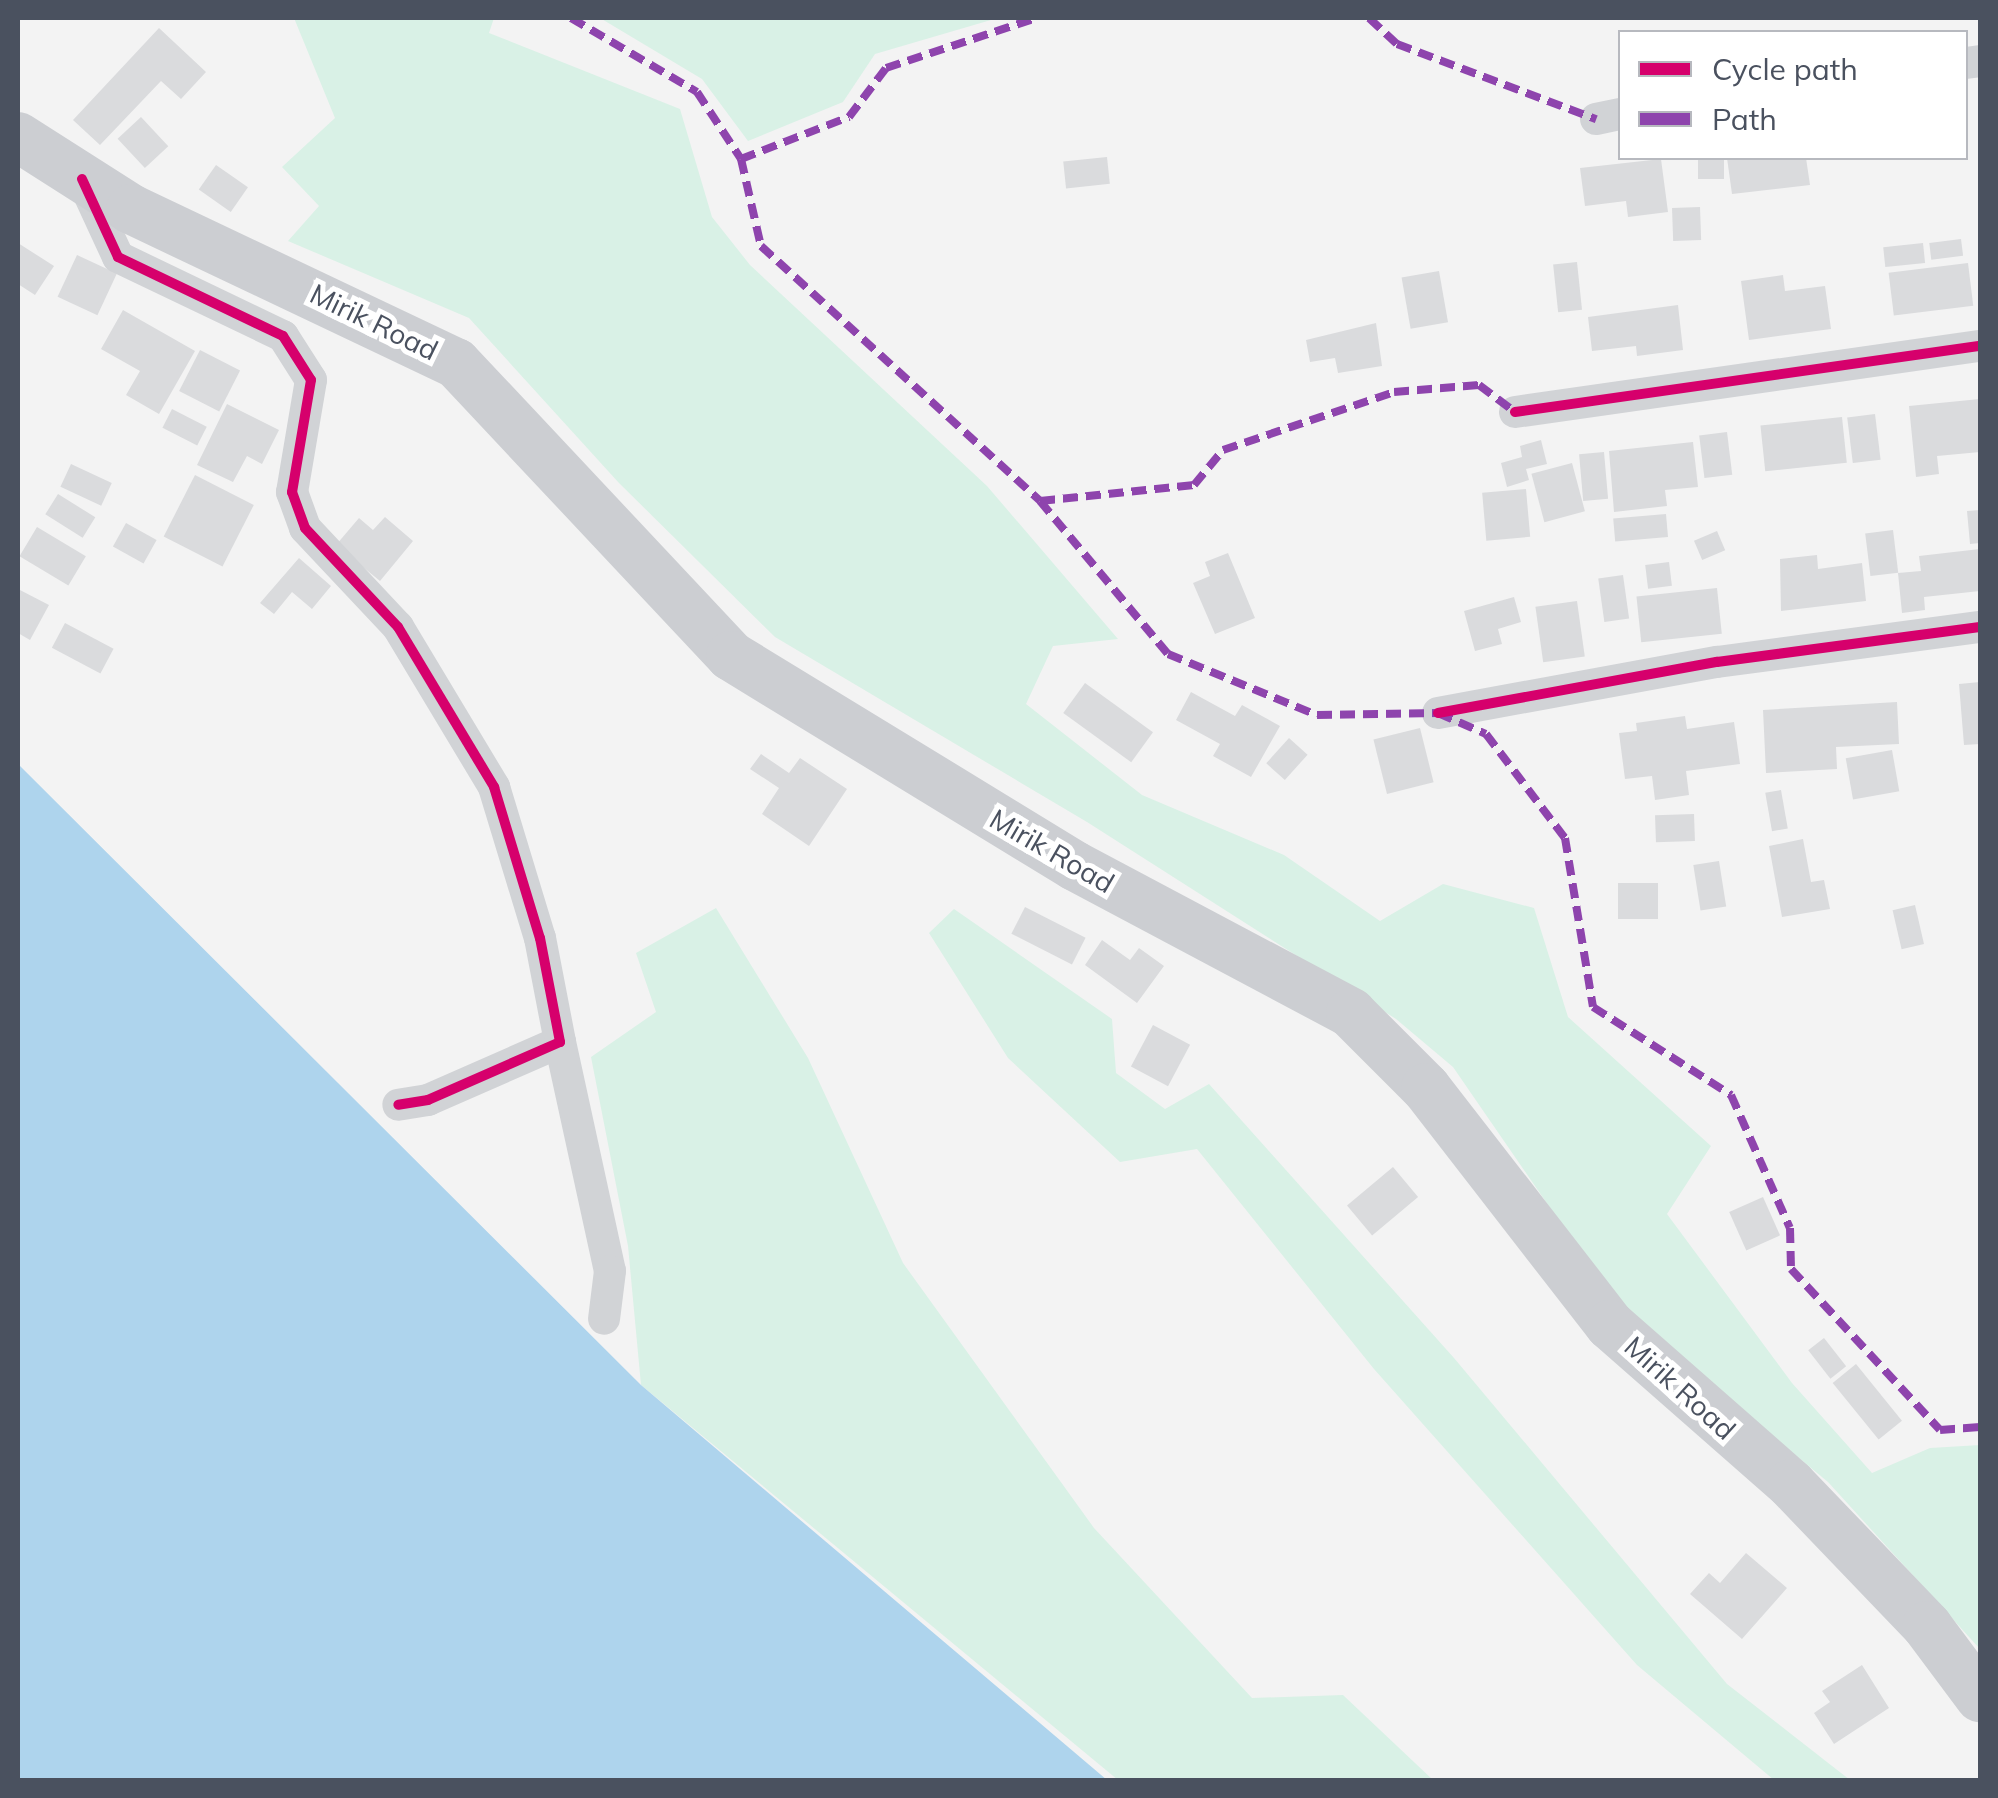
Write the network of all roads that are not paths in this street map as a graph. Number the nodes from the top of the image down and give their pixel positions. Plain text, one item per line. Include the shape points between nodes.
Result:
1 (18, 137) edge
2 (82, 179) junction
3 (1980, 346) edge
4 (1514, 412) dead end
5 (1980, 627) edge
6 (1438, 712) dead end
7 (560, 1042) junction
8 (398, 1105) dead end
9 (604, 1320) dead end
10 (1980, 1697) edge

1 - 2 main road, Mirik Road
2 - 7 street via 118,257 283,336 311,380 292,492 305,528 398,627 494,788 540,938
2 - 10 main road, Mirik Road via 131,209 456,363 732,656 1075,866 1352,1013 1426,1088 1610,1324 1790,1484 1927,1626
3 - 4 street
5 - 6 street via 1717,662
7 - 8 street via 428,1100
7 - 9 street via 610,1270

